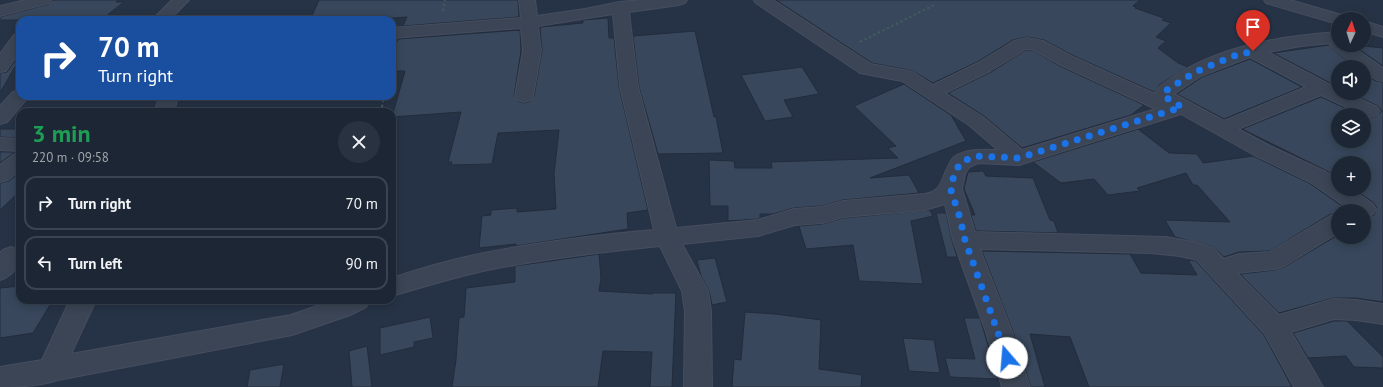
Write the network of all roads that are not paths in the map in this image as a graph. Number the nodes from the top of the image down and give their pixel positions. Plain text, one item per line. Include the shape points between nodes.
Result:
1 (181, 0) edge
2 (526, 0) edge
3 (670, 0) edge
4 (762, 0) edge
5 (1272, 0) edge
6 (35, 2) edge
7 (620, 7) junction
8 (0, 11) edge
9 (39, 16) edge
10 (164, 16) edge
11 (1331, 17) edge
12 (529, 22) junction
13 (1371, 28) edge
14 (1383, 32) edge
15 (396, 33) edge
16 (1371, 38) edge
17 (1383, 38) edge
18 (1331, 41) edge
19 (16, 45) edge
20 (1253, 51) junction
21 (1350, 52) edge
22 (0, 67) edge
23 (16, 69) edge
24 (0, 71) edge
25 (1383, 76) edge
26 (1321, 88) junction
27 (932, 92) junction
28 (524, 96) dead end
29 (16, 100) edge
30 (1177, 108) junction
31 (1366, 108) edge
32 (0, 118) edge
33 (1224, 128) junction
34 (0, 144) edge
35 (16, 145) edge
36 (1019, 158) junction
37 (16, 163) edge
38 (0, 175) edge
39 (951, 190) junction
40 (1362, 204) edge
41 (1331, 226) edge
42 (667, 236) junction
43 (965, 240) junction
44 (1220, 269) junction
45 (396, 286) edge
46 (81, 304) edge
47 (349, 304) edge
48 (1383, 314) edge
49 (1274, 327) junction
50 (50, 371) junction
51 (0, 379) edge
52 (698, 387) edge
53 (1016, 387) edge
54 (1309, 387) edge

1 - 10 street
2 - 12 street
3 - 7 street
4 - 27 street via 866,69 907,76
5 - 11 street
6 - 8 street
6 - 9 street via 40,10
7 - 12 street
7 - 42 street via 629,88
12 - 15 street
12 - 28 street via 532,51
13 - 14 street
16 - 17 street
18 - 20 street via 1295,41
19 - 22 street
20 - 26 street
20 - 30 street via 1195,72 1164,92 1165,97
21 - 25 street via 1360,62
23 - 24 street
26 - 31 street
26 - 33 street
27 - 30 street via 1027,43 1037,45 1067,62
27 - 36 street via 976,121
29 - 32 street
30 - 33 street
30 - 36 street
33 - 40 street via 1263,151 1318,177
34 - 35 street
36 - 39 street via 976,156 961,162 954,174
37 - 38 street
39 - 42 street via 940,198 925,202 843,209 822,215 794,217 758,228
39 - 43 street
41 - 44 street via 1275,260 1239,263
42 - 45 street via 484,262
42 - 52 street via 695,292 698,311
43 - 44 street via 1192,249 1205,254
43 - 53 street
44 - 49 street
46 - 50 street
47 - 50 street via 292,325
48 - 49 street via 1334,309
49 - 54 street
50 - 51 street

